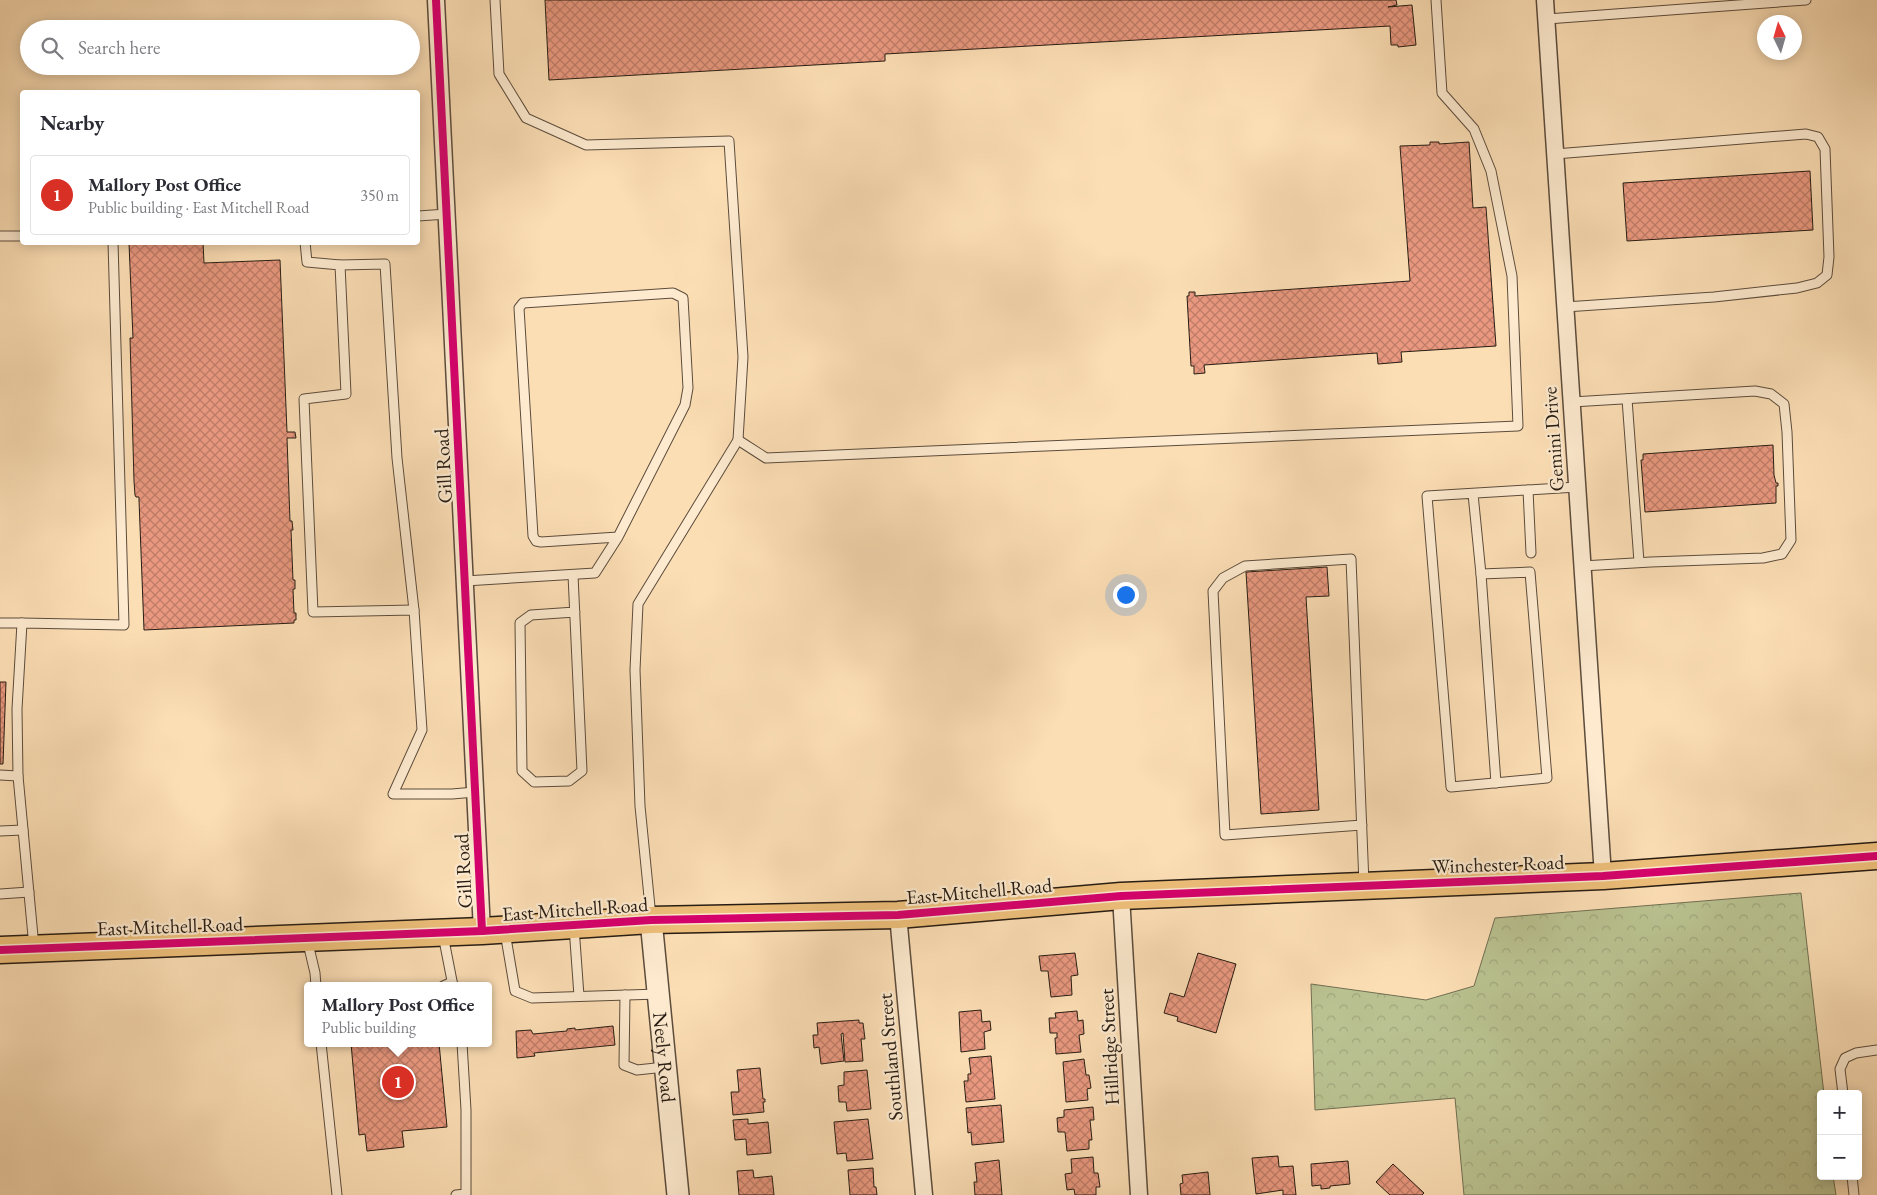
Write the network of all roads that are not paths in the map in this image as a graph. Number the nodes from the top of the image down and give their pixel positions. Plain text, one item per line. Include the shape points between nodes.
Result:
1 (436, 0) edge
2 (495, 0) edge
3 (1436, 0) edge
4 (1545, 0) edge
5 (1806, 0) edge
6 (1547, 19) junction
7 (1556, 154) junction
8 (447, 214) junction
9 (420, 216) edge
10 (0, 236) edge
11 (20, 236) edge
12 (113, 245) edge
13 (305, 245) edge
14 (340, 265) junction
15 (1566, 307) junction
16 (1627, 399) junction
17 (1572, 402) junction
18 (738, 440) junction
19 (1577, 487) junction
20 (1528, 490) junction
21 (1474, 494) junction
22 (618, 538) junction
23 (1531, 553) dead end
24 (1638, 562) junction
25 (1582, 566) junction
26 (1481, 574) junction
27 (573, 575) junction
28 (465, 582) junction
29 (414, 610) junction
30 (575, 612) junction
31 (0, 623) edge
32 (22, 623) junction
33 (0, 775) edge
34 (18, 776) junction
35 (1496, 782) junction
36 (476, 792) junction
37 (1362, 825) junction
38 (23, 830) junction
39 (0, 831) edge
40 (1877, 856) edge
41 (1603, 876) junction
42 (1364, 886) junction
43 (29, 892) junction
44 (0, 894) edge
45 (1121, 896) junction
46 (898, 914) junction
47 (651, 920) junction
48 (574, 925) junction
49 (493, 930) junction
50 (443, 932) junction
51 (306, 937) junction
52 (34, 947) junction
53 (0, 950) edge
54 (316, 982) edge
55 (453, 982) edge
56 (659, 994) junction
57 (625, 995) junction
58 (579, 996) junction
59 (321, 1047) edge
60 (462, 1047) edge
61 (1877, 1050) edge
62 (665, 1067) junction
63 (1843, 1090) edge
64 (1852, 1180) edge
65 (337, 1195) edge
66 (456, 1195) edge
67 (678, 1195) edge
68 (924, 1195) edge
69 (1139, 1195) edge
70 (1854, 1195) edge

1 - 8 street, Gill Road
2 - 18 lane via 499,74 526,118 586,145 729,141 743,357
3 - 18 lane via 1442,93 1474,129 1487,163 1512,276 1518,426 766,458
4 - 6 street, Gemini Drive
5 - 6 lane
6 - 7 street, Gemini Drive
7 - 15 street, Gemini Drive
7 - 15 lane via 1806,134 1818,137 1825,149 1829,257 1827,275 1817,283 1714,297
8 - 9 lane
8 - 28 street, Gill Road
10 - 11 lane
12 - 32 lane via 124,625
13 - 14 lane via 307,262
14 - 29 lane via 385,264 397,458
14 - 29 lane via 346,394 304,399 313,612
15 - 17 street, Gemini Drive
16 - 17 lane
16 - 24 lane
16 - 24 lane via 1755,391 1771,394 1784,404 1787,432 1791,540 1782,554 1764,558
17 - 19 street, Gemini Drive
18 - 47 lane via 638,604 635,670 640,806
19 - 20 lane
19 - 25 street, Gemini Drive
20 - 21 lane
20 - 23 lane
21 - 26 lane
21 - 35 lane via 1427,496 1451,787
22 - 22 lane via 685,405 688,388 683,298 673,293 523,303 518,308 533,536 541,542
22 - 27 lane via 595,573
24 - 25 lane
25 - 41 street, Gemini Drive
26 - 35 lane
26 - 35 lane via 1530,572 1547,778
27 - 28 lane
27 - 30 lane
28 - 36 street, Gill Road
29 - 36 lane via 422,730 393,794
30 - 30 lane via 582,771 569,781 534,782 522,771 520,623 531,615
31 - 32 lane
32 - 34 lane via 17,708
33 - 34 lane
34 - 38 lane
36 - 49 street, Gill Road
37 - 37 lane via 1225,835 1213,591 1223,578 1245,566 1351,559
37 - 42 lane
38 - 39 lane
38 - 43 lane
40 - 41 main road, Winchester Road
41 - 42 main road, Winchester Road
42 - 45 main road, Winchester Road
43 - 44 lane
43 - 52 lane
45 - 46 main road, East Mitchell Road
45 - 69 street, Hillridge Street
46 - 47 main road, East Mitchell Road
46 - 68 street, Southland Street
47 - 48 main road, East Mitchell Road
47 - 56 street, Neely Road
48 - 49 main road, East Mitchell Road
48 - 58 lane
49 - 50 main road, East Mitchell Road
49 - 58 lane via 515,991 532,998
50 - 51 main road, East Mitchell Road
50 - 55 lane
51 - 52 main road, East Mitchell Road
51 - 54 lane
52 - 53 main road, East Mitchell Road
56 - 57 lane
56 - 62 street, Neely Road
57 - 58 lane
57 - 62 lane via 624,1065 637,1070
59 - 65 lane
60 - 66 lane via 466,1194
61 - 63 lane via 1845,1058 1840,1069
62 - 67 street, Neely Road
64 - 70 lane

